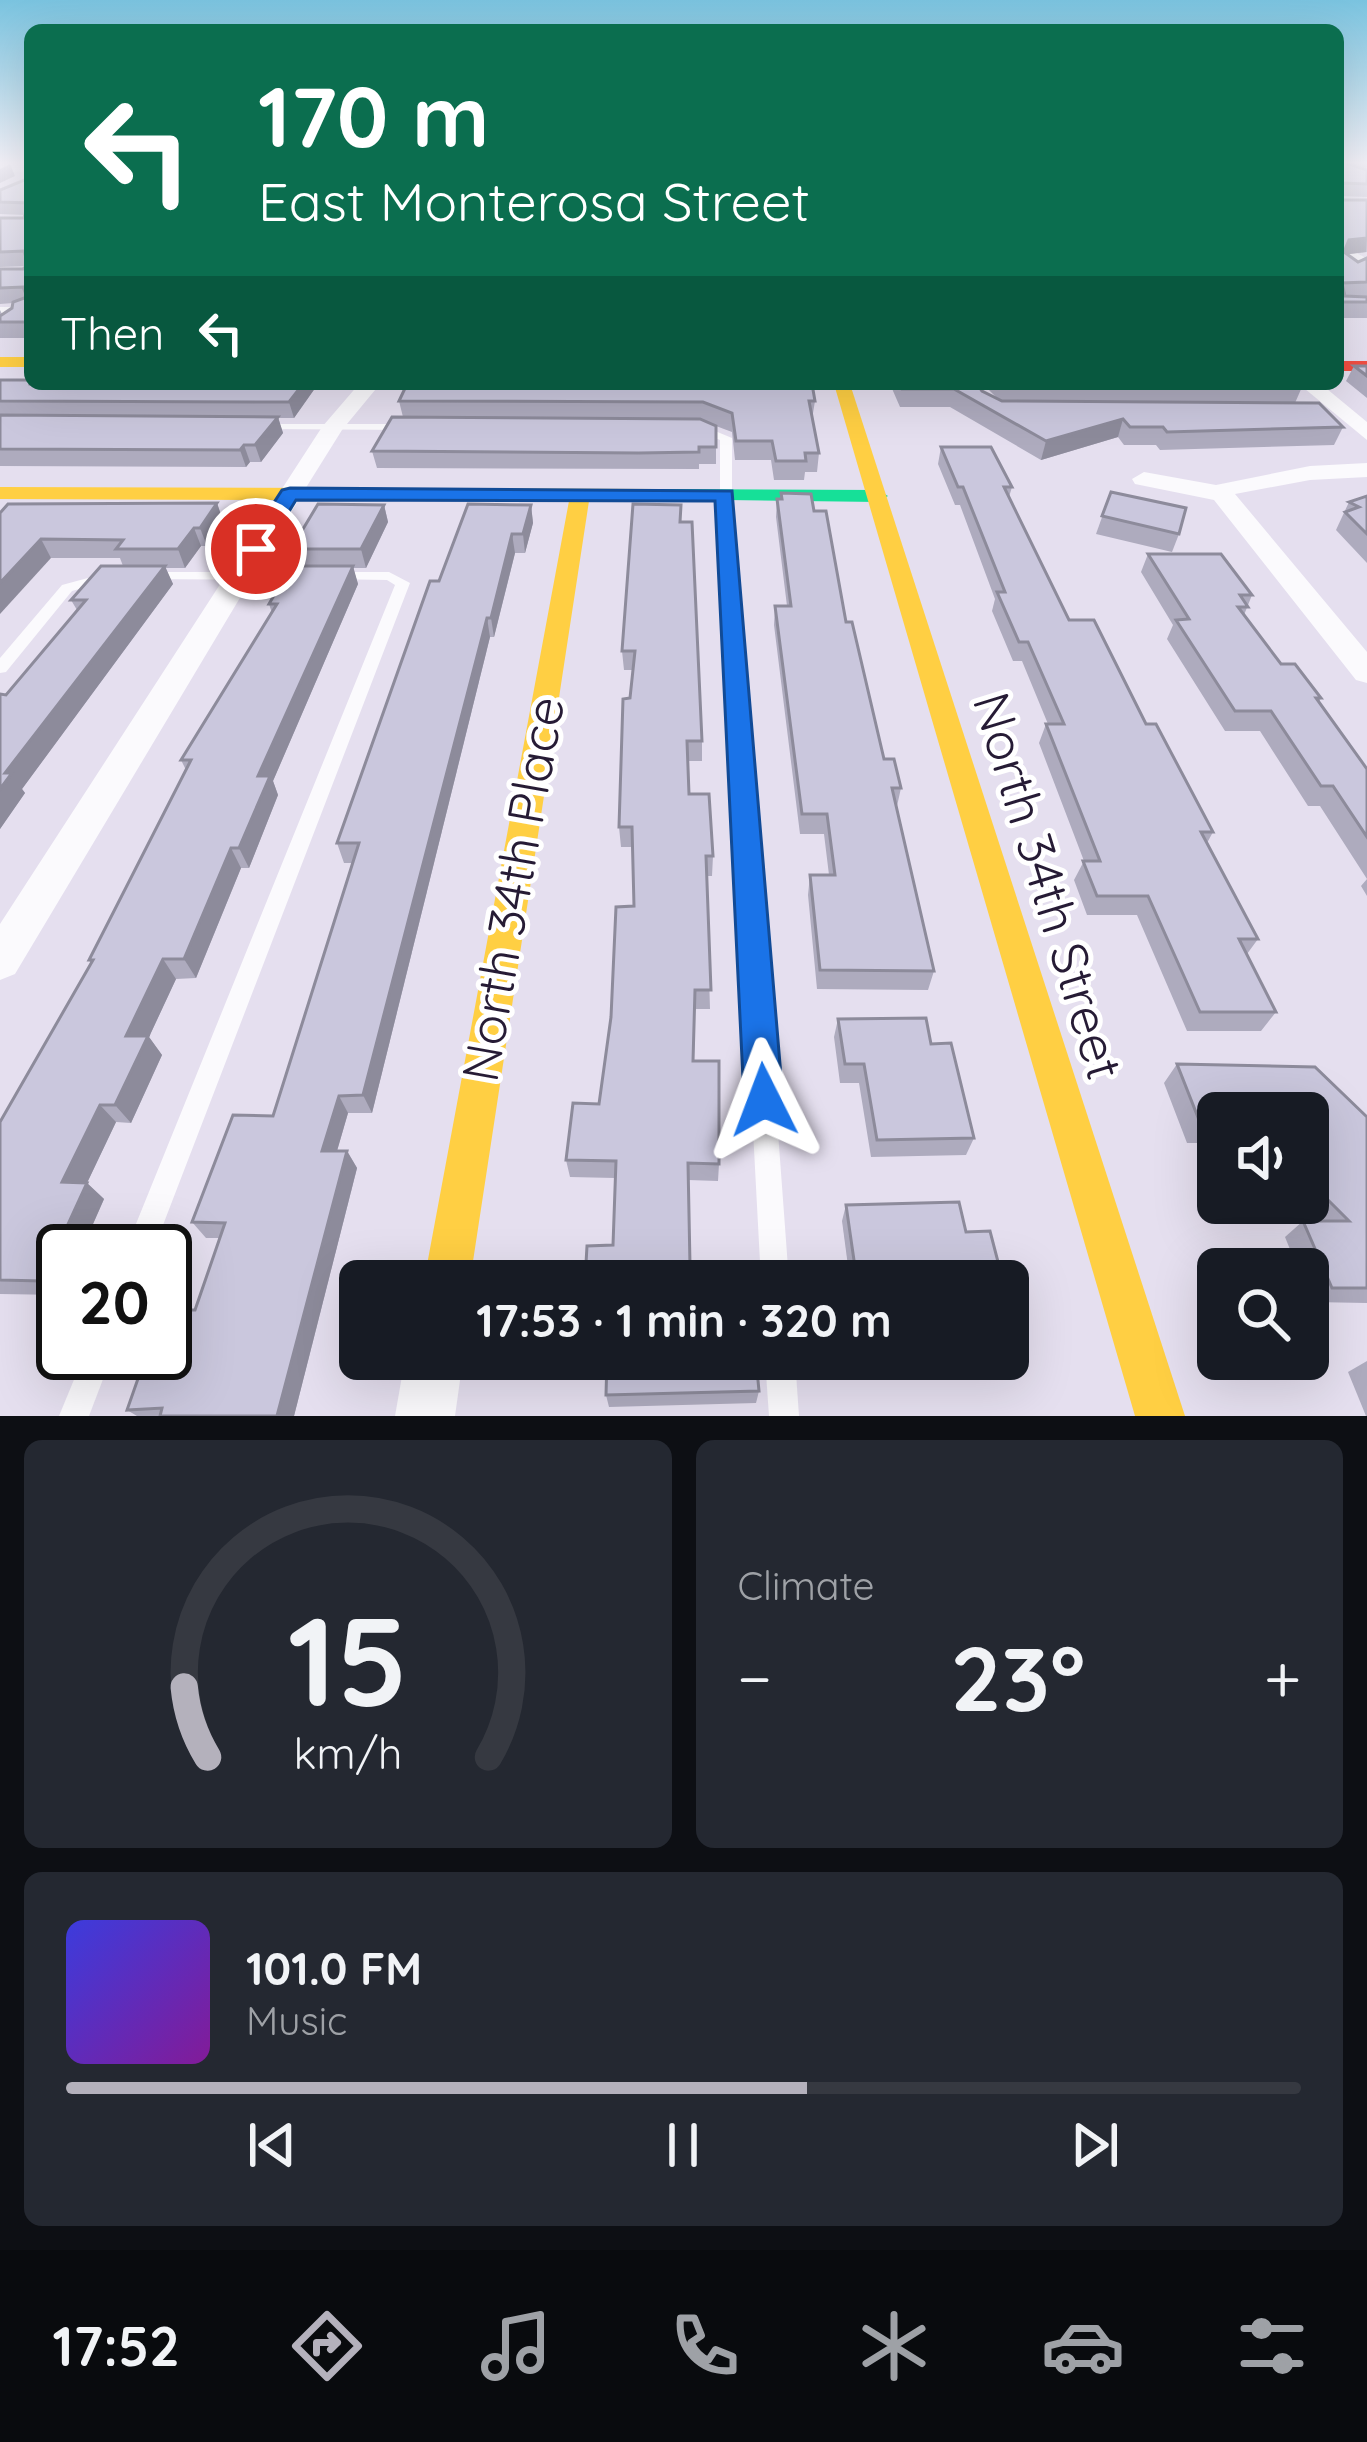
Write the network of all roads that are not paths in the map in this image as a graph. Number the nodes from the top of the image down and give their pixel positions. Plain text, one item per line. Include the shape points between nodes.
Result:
1 (365, 390) edge
2 (844, 390) edge
3 (1316, 390) edge
4 (1344, 414) edge
5 (246, 426) edge
6 (333, 427) junction
7 (424, 427) edge
8 (680, 428) edge
9 (1367, 433) edge
10 (1367, 470) edge
11 (1144, 479) dead end
12 (0, 493) edge
13 (290, 494) junction
14 (1222, 494) junction
15 (725, 495) junction
16 (580, 496) junction
17 (878, 496) junction
18 (238, 577) junction
19 (0, 668) edge
20 (1367, 673) edge
21 (0, 961) edge
22 (151, 1224) edge
23 (451, 1260) edge
24 (774, 1260) edge
25 (88, 1380) edge
26 (431, 1380) edge
27 (781, 1380) edge
28 (74, 1416) edge
29 (425, 1416) edge
30 (784, 1416) edge
31 (1160, 1416) edge

1 - 6 street
2 - 17 street, North 34th Street
3 - 4 street
4 - 9 street
5 - 6 lane
6 - 7 lane
6 - 13 street
8 - 15 lane via 726,438
10 - 14 street via 1255,480
11 - 14 street
12 - 13 street
13 - 16 street
13 - 18 street
14 - 20 street
15 - 16 street
15 - 17 street
15 - 24 lane
16 - 23 street, North 34th Place
17 - 31 street, North 34th Street
18 - 19 lane via 85,580 68,588
18 - 21 street
18 - 22 lane via 388,576 403,583
25 - 28 lane
26 - 29 street
27 - 30 lane

